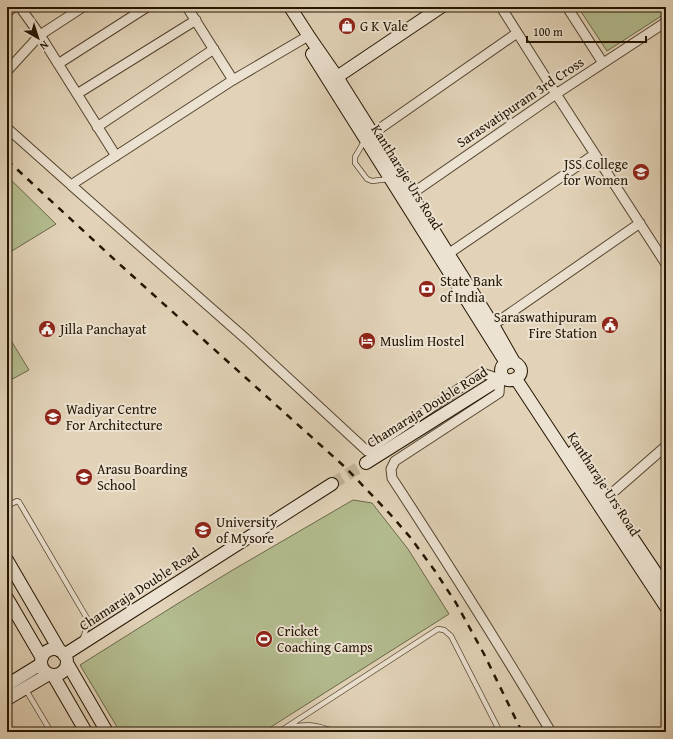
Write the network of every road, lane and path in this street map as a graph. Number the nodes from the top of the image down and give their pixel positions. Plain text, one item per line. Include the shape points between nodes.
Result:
1 (14, 7) edge
2 (20, 7) edge
3 (83, 7) edge
4 (147, 7) edge
5 (188, 7) edge
6 (282, 7) edge
7 (290, 7) edge
8 (441, 7) edge
9 (501, 7) edge
10 (567, 7) edge
11 (7, 12) edge
12 (196, 20) junction
13 (666, 22) edge
14 (517, 33) junction
15 (40, 35) junction
16 (303, 39) junction
17 (214, 49) junction
18 (603, 63) junction
19 (58, 64) junction
20 (7, 71) edge
21 (333, 79) junction
22 (234, 80) junction
23 (77, 94) junction
24 (556, 94) junction
25 (97, 127) junction
26 (7, 128) edge
27 (369, 136) junction
28 (595, 154) junction
29 (116, 156) junction
30 (391, 179) junction
31 (71, 185) junction
32 (407, 197) junction
33 (640, 223) junction
34 (448, 254) junction
35 (666, 264) edge
36 (493, 325) junction
37 (510, 362) junction
38 (518, 376) junction
39 (502, 378) junction
40 (666, 446) edge
41 (366, 463) tunnel mouth
42 (332, 484) tunnel mouth
43 (602, 502) junction
44 (7, 506) edge
45 (7, 560) edge
46 (666, 588) edge
47 (7, 598) edge
48 (666, 607) edge
49 (80, 645) junction
50 (64, 657) junction
51 (42, 661) junction
52 (51, 675) junction
53 (7, 685) edge
54 (25, 688) junction
55 (7, 699) edge
56 (286, 727) junction
57 (50, 730) edge
58 (45, 732) edge
59 (86, 732) edge
60 (107, 732) edge
61 (279, 732) edge
62 (335, 732) edge
63 (500, 732) edge
64 (551, 732) edge

1 - 11 street
2 - 15 street
3 - 15 street
4 - 19 street
5 - 12 street
6 - 16 street, Kantharaje Urs Road
7 - 21 street, Kantharaje Urs Road
8 - 21 street
9 - 14 street
10 - 18 street
12 - 17 street
12 - 23 street
13 - 18 street, Sarasvatipuram 3rd Cross
14 - 24 street
14 - 27 street
15 - 19 street
15 - 20 street
16 - 21 street, Kantharaje Urs Road
16 - 22 street
17 - 22 street
17 - 25 street
18 - 24 street, Sarasvatipuram 3rd Cross
19 - 23 street
21 - 27 street, Kantharaje Urs Road
22 - 29 street
23 - 25 street
24 - 28 street
24 - 32 street, Sarasvatipuram 3rd Cross
25 - 29 street
26 - 31 street
27 - 30 street, Kantharaje Urs Road
27 - 30 lane via 355,157 355,163 372,181
27 - 32 street, Kantharaje Urs Road
28 - 33 street
28 - 34 street
29 - 31 street
30 - 32 street, Kantharaje Urs Road
31 - 39 street via 246,339 366,451 482,373
32 - 34 street, Kantharaje Urs Road
32 - 37 street, Kantharaje Urs Road via 501,355
33 - 35 street
33 - 36 street
34 - 36 street, Kantharaje Urs Road
36 - 37 street, Kantharaje Urs Road
37 - 38 street via 519,366
37 - 39 street via 501,368
38 - 39 street via 512,381
38 - 43 street, Kantharaje Urs Road
39 - 41 street, Chamaraja Double Road
39 - 64 street via 499,393 395,462 391,469 392,478 499,645
40 - 43 street
42 - 49 street, Chamaraja Double Road
43 - 46 street, Kantharaje Urs Road
43 - 48 street, Kantharaje Urs Road
44 - 49 lane via 19,502 88,620
45 - 50 street
47 - 51 street
49 - 50 street, Chamaraja Double Road
50 - 51 street via 52,650 44,654
50 - 52 street via 64,670
50 - 60 street
51 - 52 street via 44,670
51 - 53 street
52 - 54 street
52 - 59 street
54 - 55 street
54 - 57 lane
56 - 61 lane
56 - 62 lane via 309,724
56 - 63 lane via 441,629 450,636
57 - 58 lane

